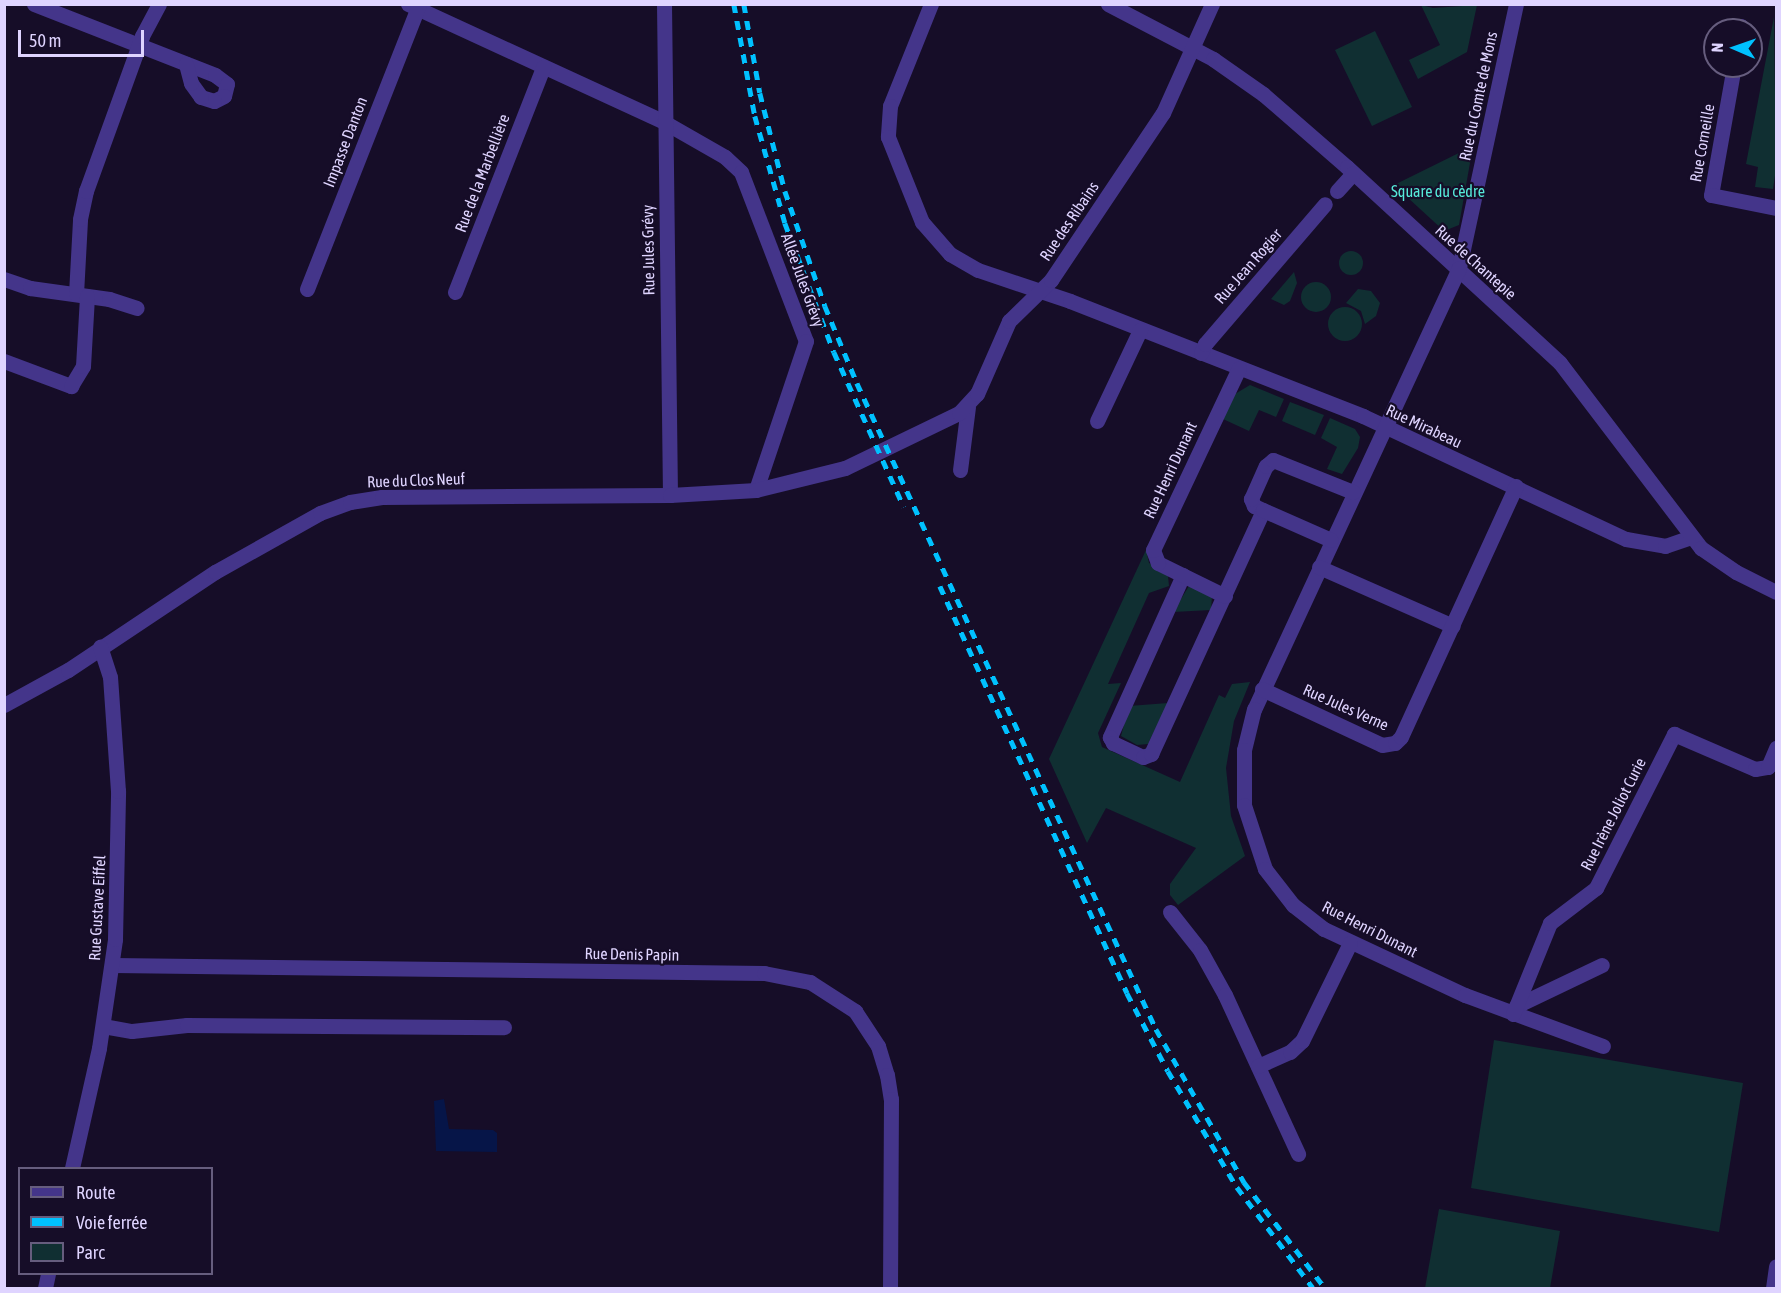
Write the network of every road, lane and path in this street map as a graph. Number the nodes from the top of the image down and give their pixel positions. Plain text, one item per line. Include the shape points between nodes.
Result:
1 (34, 4) edge
2 (159, 4) edge
3 (664, 4) edge
4 (931, 4) edge
5 (1108, 4) edge
6 (1212, 4) edge
7 (1516, 4) edge
8 (415, 6) edge
9 (139, 46) junction
10 (1191, 48) junction
11 (186, 64) dead end
12 (543, 67) junction
13 (1732, 78) edge
14 (664, 122) junction
15 (1353, 172) junction
16 (1336, 191) dead end
17 (1325, 204) dead end
18 (1776, 208) edge
19 (1459, 268) junction
20 (4, 279) edge
21 (307, 289) dead end
22 (1039, 291) junction
23 (455, 292) dead end
24 (82, 295) junction
25 (137, 308) dead end
26 (1140, 330) junction
27 (1201, 354) junction
28 (4, 361) edge
29 (1239, 368) junction
30 (968, 407) junction
31 (1096, 421) dead end
32 (1383, 428) junction
33 (960, 470) dead end
34 (1516, 486) junction
35 (756, 490) junction
36 (1353, 492) junction
37 (670, 495) junction
38 (1263, 510) junction
39 (1691, 537) junction
40 (1331, 540) junction
41 (1319, 567) junction
42 (1183, 575) junction
43 (1776, 592) edge
44 (1225, 596) junction
45 (1453, 626) junction
46 (100, 647) junction
47 (1262, 689) junction
48 (4, 705) edge
49 (1776, 748) edge
50 (1170, 912) dead end
51 (1350, 943) junction
52 (113, 965) junction
53 (1602, 965) dead end
54 (1515, 1010) junction
55 (103, 1026) junction
56 (504, 1027) dead end
57 (1603, 1046) dead end
58 (1258, 1066) junction
59 (1298, 1154) dead end
60 (72, 1167) edge
61 (1776, 1266) edge
62 (890, 1288) edge
63 (1773, 1288) edge

1 - 9 street
2 - 9 street
3 - 14 street, Rue Jules Grévy
4 - 22 street, Rue Mirabeau via 890,106 890,145 922,222 940,246 978,270
5 - 10 street, Rue de Chantepie
6 - 10 street, Rue des Ribains
7 - 19 street, Rue du Comte de Mons
8 - 12 street
8 - 21 street, Impasse Danton
9 - 11 street
9 - 24 street via 81,209
10 - 15 street, Rue de Chantepie via 1263,94
10 - 22 street, Rue des Ribains via 1163,113 1075,246
12 - 14 street
12 - 23 street, Rue de la Marbellière
13 - 18 street, Rue Corneille via 1711,195
14 - 35 street, Allée Jules Grévy via 725,157 741,172 806,341
14 - 37 street, Rue Jules Grévy
15 - 16 street
15 - 19 street, Rue de Chantepie
17 - 27 street, Rue Jean Rogier via 1205,344
19 - 32 street, Rue du Comte de Mons
19 - 39 street, Rue de Chantepie via 1570,375
20 - 24 street via 30,288
22 - 26 street, Rue Mirabeau
22 - 30 street, Rue des Ribains via 1009,321
24 - 25 street
24 - 28 street via 83,366 72,386
26 - 27 street, Rue Mirabeau
26 - 31 street
27 - 29 street, Rue Mirabeau
29 - 32 street, Rue Mirabeau via 1363,416
29 - 42 street, Rue Henri Dunant via 1153,550 1158,563
30 - 33 street, Rue des Ribains
30 - 35 street, Rue du Clos Neuf via 879,453 816,477
32 - 34 street, Rue Mirabeau
32 - 36 street, Rue Henri Dunant
34 - 39 street, Rue Mirabeau via 1626,539 1665,546
34 - 45 street, Rue Jules Verne
35 - 37 street, Rue du Clos Neuf
36 - 38 street via 1273,460 1266,466 1251,499 1254,506
36 - 40 street, Rue Henri Dunant
37 - 46 street, Rue du Clos Neuf via 424,496 350,502 320,513 233,561
38 - 40 street
38 - 44 street
39 - 43 street, Rue de Chantepie via 1736,572
40 - 41 street, Rue Henri Dunant
41 - 45 street
41 - 47 street, Rue Henri Dunant
42 - 44 street, Rue Henri Dunant
42 - 44 street via 1110,737 1113,743 1143,758 1151,754
45 - 47 street, Rue Jules Verne via 1401,738 1388,745
46 - 48 street, Rue du Clos Neuf via 68,670
46 - 52 street, Rue Gustave Eiffel via 110,677 118,791
47 - 51 street, Rue Henri Dunant via 1248,727 1242,767 1244,805 1255,846 1265,869 1293,905
49 - 54 street, Rue Irène Joliot Curie via 1768,767 1755,770 1674,734 1596,888 1550,923
50 - 58 street via 1212,970
51 - 54 street, Rue Henri Dunant
51 - 58 street via 1302,1041 1290,1052
52 - 55 street, Rue Gustave Eiffel
52 - 62 street, Rue Denis Papin via 764,974 810,982 855,1011 878,1046 888,1075
53 - 54 street
54 - 57 street, Rue Henri Dunant
55 - 56 street via 132,1031 188,1025
55 - 60 street, Rue Gustave Eiffel
58 - 59 street
61 - 63 street

